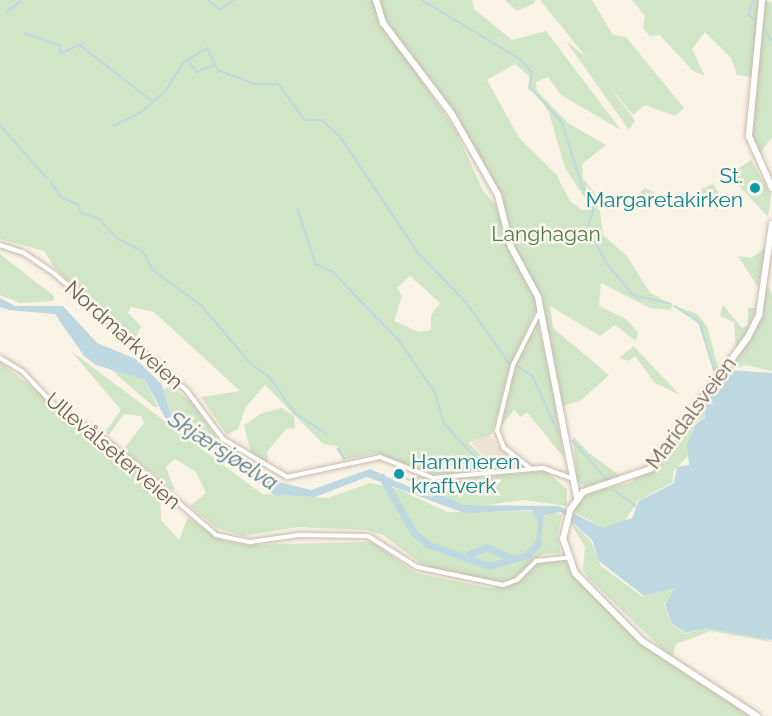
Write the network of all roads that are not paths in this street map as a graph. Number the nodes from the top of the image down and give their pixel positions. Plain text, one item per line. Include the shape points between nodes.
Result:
1 (376, 0) edge
2 (762, 0) edge
3 (772, 188) edge
4 (772, 224) edge
5 (0, 245) edge
6 (541, 311) junction
7 (0, 358) edge
8 (531, 469) junction
9 (573, 479) junction
10 (577, 498) junction
11 (566, 558) junction
12 (757, 716) edge

1 - 6 street via 383,23 451,113 492,184 509,243 536,290
2 - 3 street via 749,138
4 - 10 street, Maridalsveien via 759,315 746,340 648,471 589,488
5 - 8 street, Nordmarkveien via 27,254 56,274 187,391 224,439 280,474 303,477 374,458 441,478
6 - 8 street via 513,365 497,428 504,448
6 - 9 street
7 - 11 street, Ullevålseterveien via 22,371 55,406 106,440 201,525 226,539 368,536 417,567 503,585 517,580 536,561
8 - 9 street, Nordmarkveien via 548,468
9 - 10 street
10 - 11 street via 567,518
11 - 12 street via 657,653

